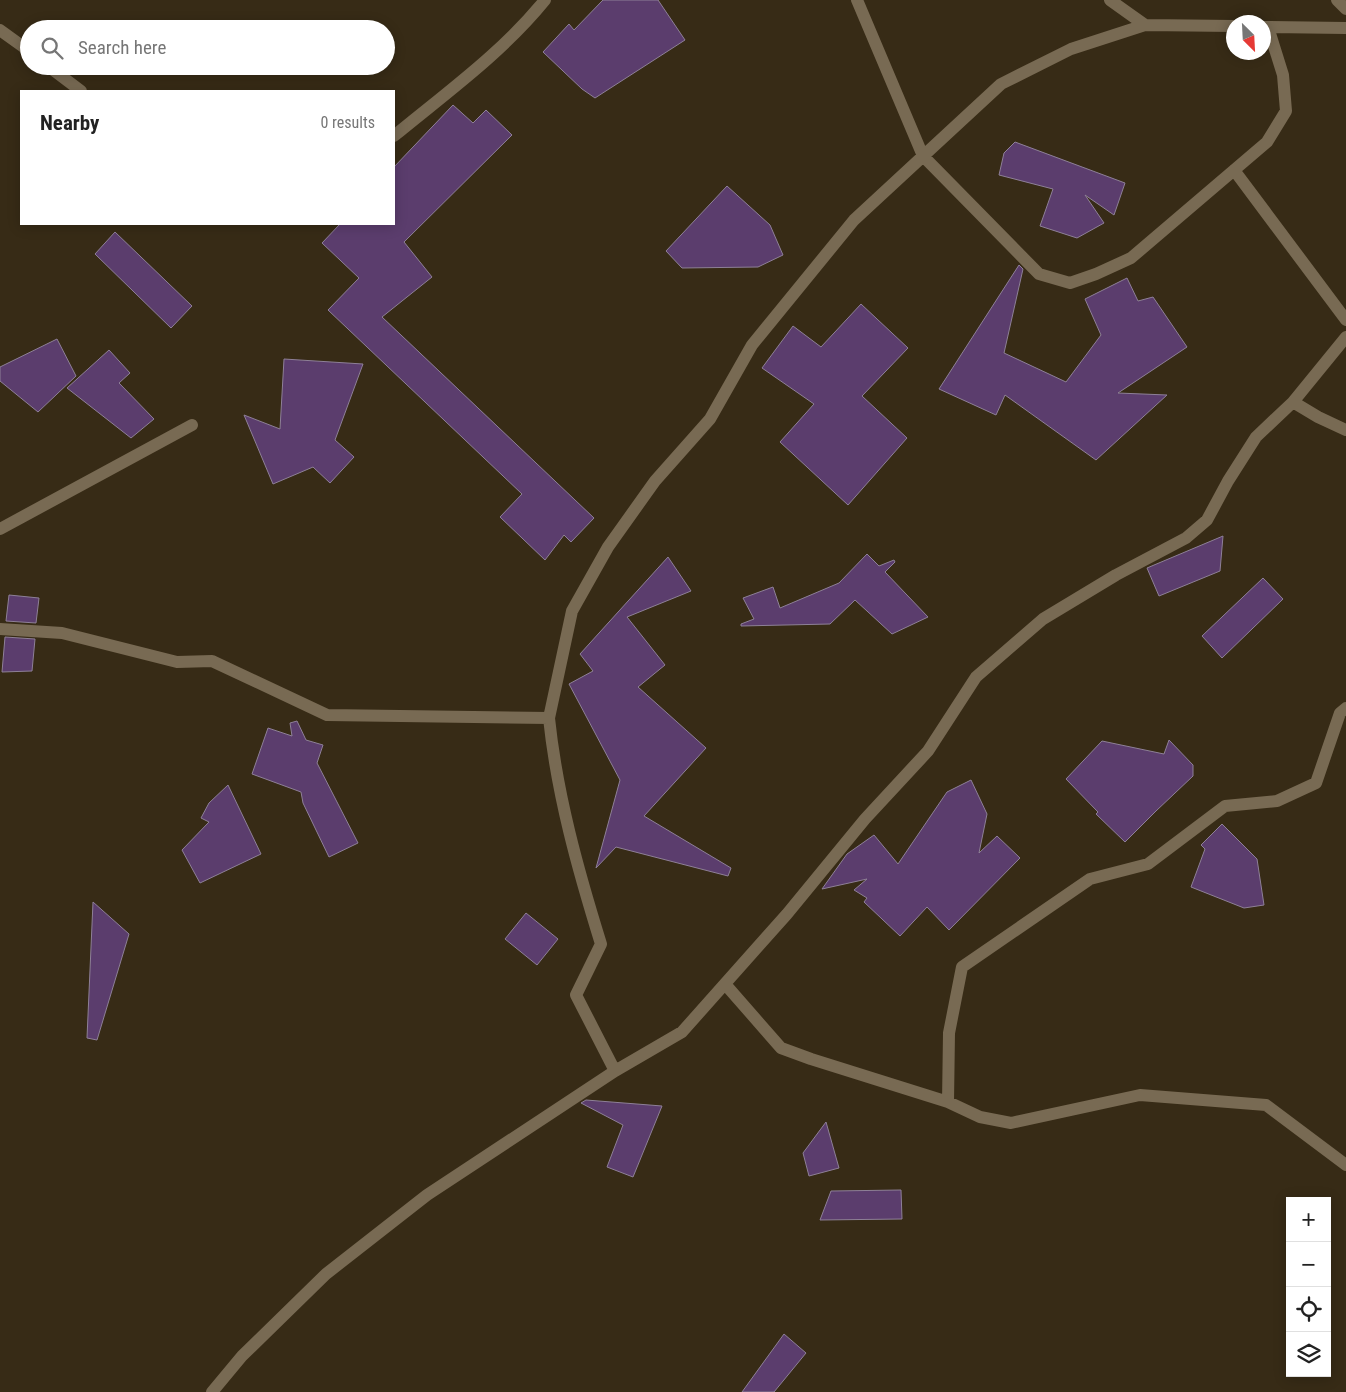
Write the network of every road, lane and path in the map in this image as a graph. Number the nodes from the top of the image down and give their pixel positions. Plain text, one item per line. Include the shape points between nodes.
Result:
1 (545, 0) edge
2 (857, 0) edge
3 (1110, 0) edge
4 (1337, 0) edge
5 (1346, 9) edge
6 (1145, 25) junction
7 (1226, 26) edge
8 (1271, 27) edge
9 (1346, 28) edge
10 (0, 30) edge
11 (1271, 41) edge
12 (20, 45) edge
13 (60, 75) edge
14 (80, 90) edge
15 (395, 135) edge
16 (923, 156) junction
17 (1234, 170) junction
18 (1346, 320) edge
19 (1346, 337) edge
20 (1293, 402) junction
21 (192, 425) dead end
22 (1346, 430) edge
23 (0, 529) edge
24 (0, 629) edge
25 (1346, 708) edge
26 (549, 718) junction
27 (725, 984) junction
28 (615, 1071) junction
29 (948, 1102) junction
30 (1346, 1165) edge
31 (212, 1392) edge

1 - 15 street via 496,52
2 - 16 street
3 - 6 street
4 - 5 street
6 - 7 street
6 - 16 street via 1071,49 1001,84
8 - 9 street
10 - 12 street
11 - 17 street via 1283,76 1286,110 1267,142
13 - 14 street
16 - 17 street via 1039,274 1070,283 1131,258
16 - 26 street via 854,220 752,345 710,419 655,481 608,547 572,611
17 - 18 street
19 - 20 street
20 - 22 street
20 - 27 street via 1256,437 1207,520 1186,538 1116,574 1042,619 976,676 928,751 865,819
21 - 23 street
24 - 26 street via 62,633 177,662 212,661 327,715
25 - 29 street via 1340,713 1316,784 1277,801 1225,806 1148,864 1090,880 962,966 948,1032
26 - 28 street via 553,755 578,867 601,944 576,995
27 - 28 street via 682,1032
27 - 29 street via 782,1048
28 - 31 street via 427,1195 326,1274 242,1356
29 - 30 street via 980,1117 1011,1123 1140,1095 1266,1105

